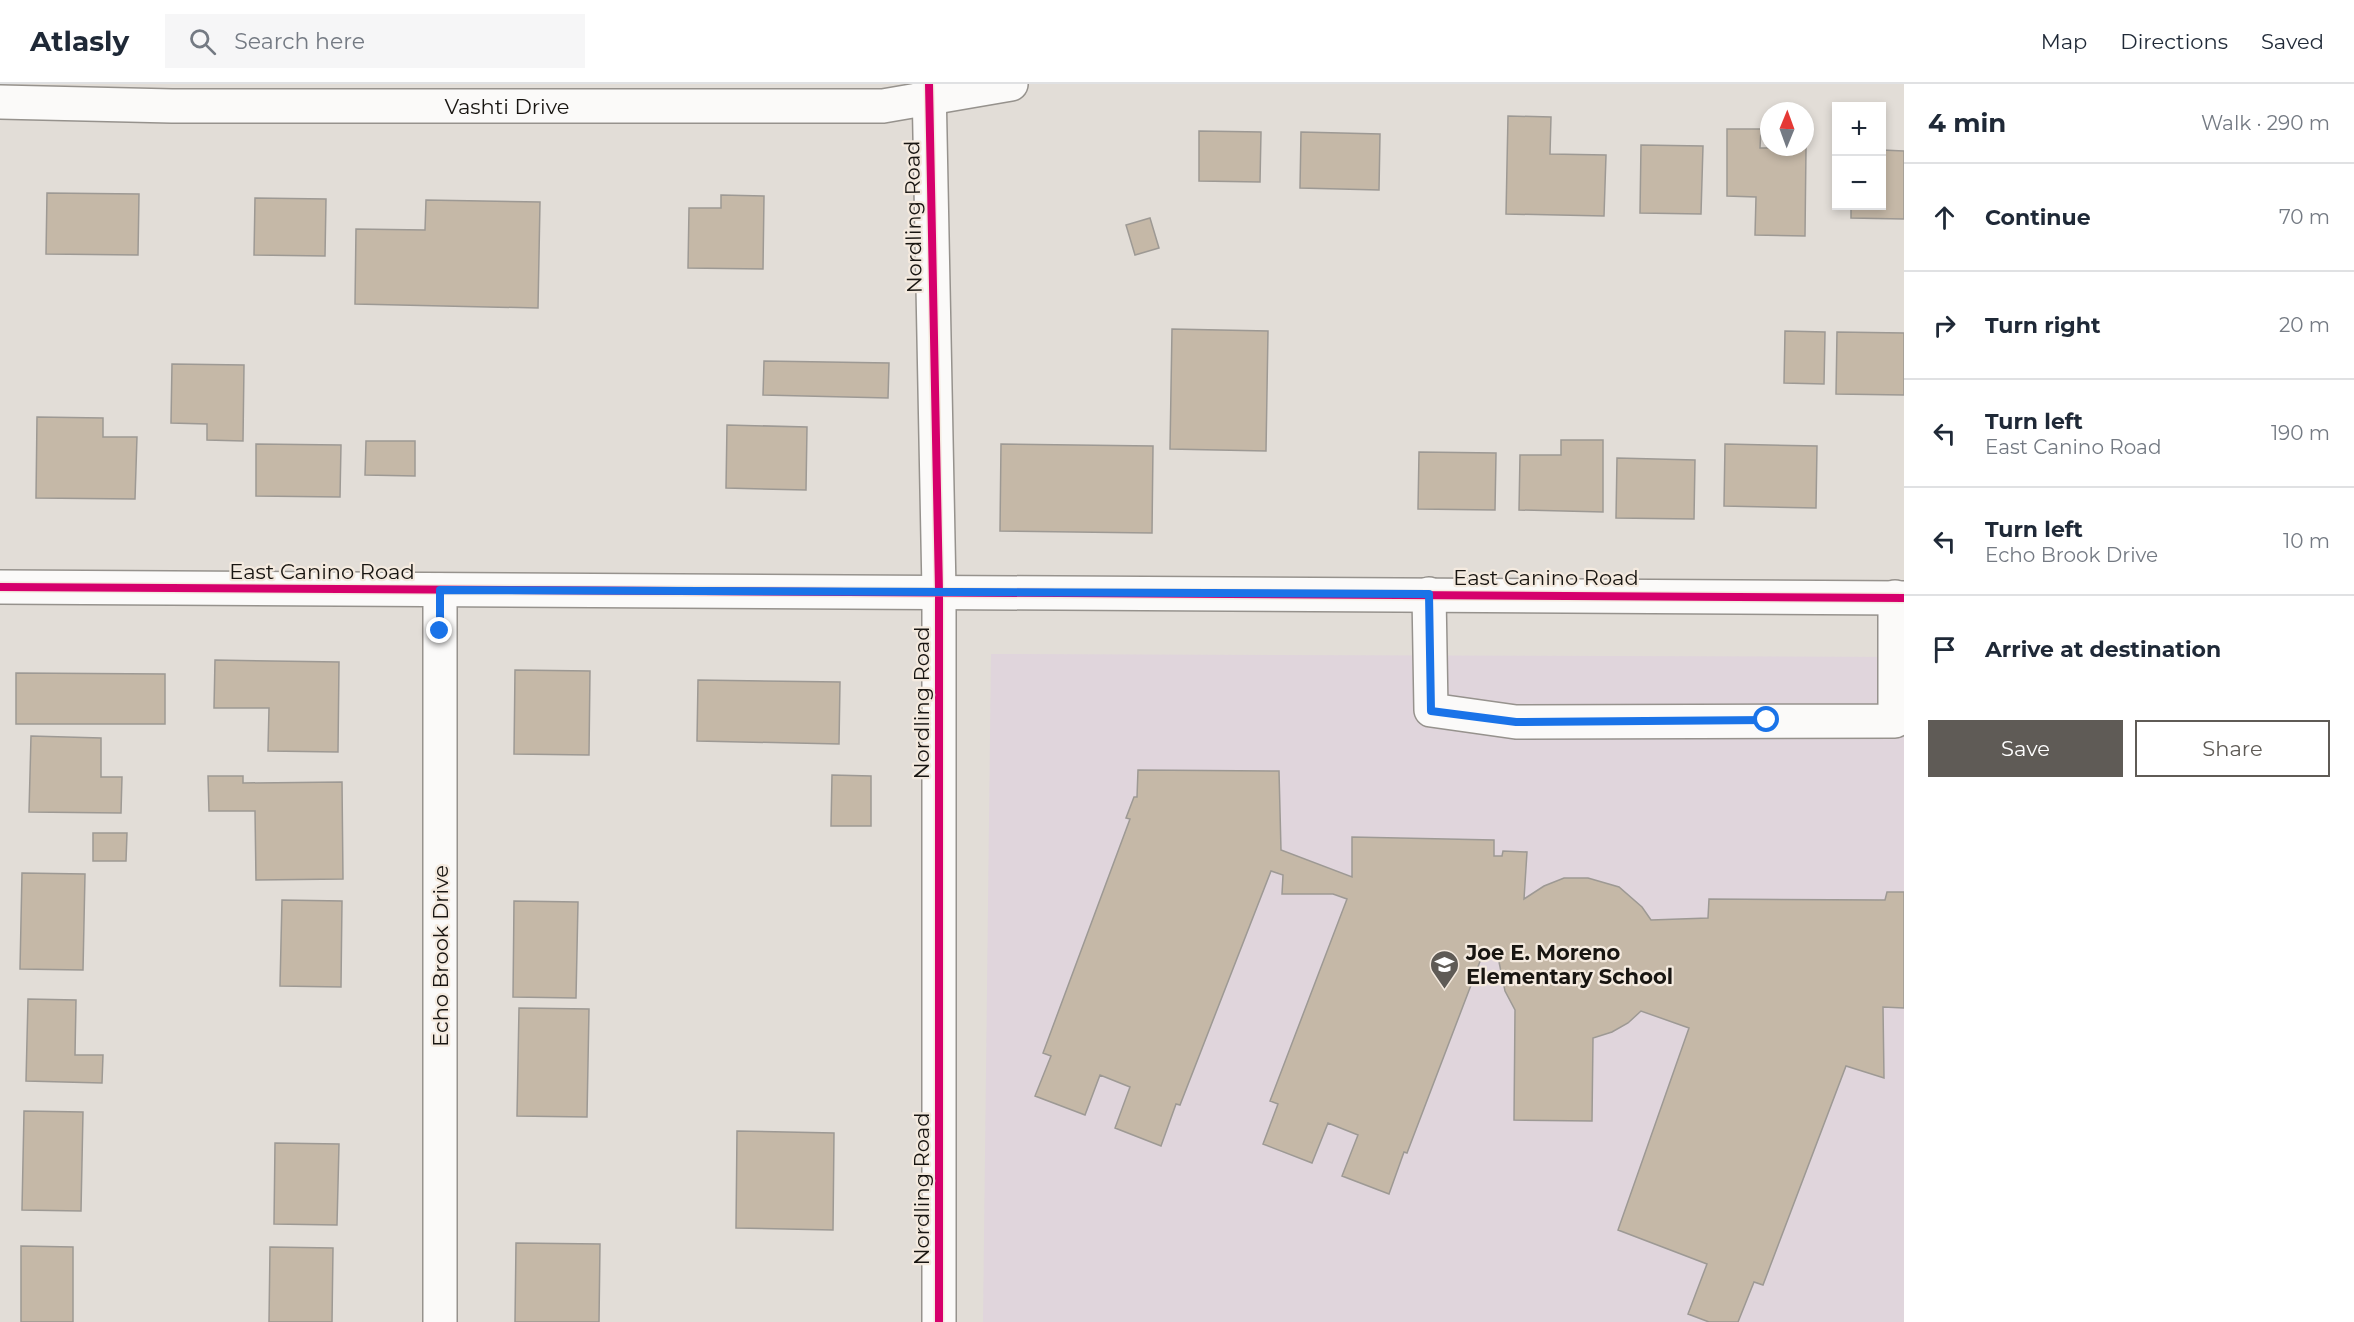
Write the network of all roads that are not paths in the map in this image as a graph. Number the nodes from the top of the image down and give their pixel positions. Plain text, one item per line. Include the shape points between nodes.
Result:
1 (1011, 84) edge
2 (929, 92) edge
3 (0, 102) edge
4 (0, 587) edge
5 (440, 590) junction
6 (939, 591) junction
7 (1429, 594) junction
8 (1900, 597) edge
9 (1900, 721) edge
10 (440, 1322) edge
11 (939, 1322) edge

1 - 2 street, Vashti Drive
2 - 3 street, Vashti Drive via 883,106 172,106
2 - 6 street, Nordling Road
4 - 5 street, East Canino Road
5 - 6 street, East Canino Road
5 - 10 street, Echo Brook Drive
6 - 7 street, East Canino Road
6 - 11 street, Nordling Road
7 - 8 street, East Canino Road
7 - 9 street via 1431,711 1516,722
8 - 9 street

